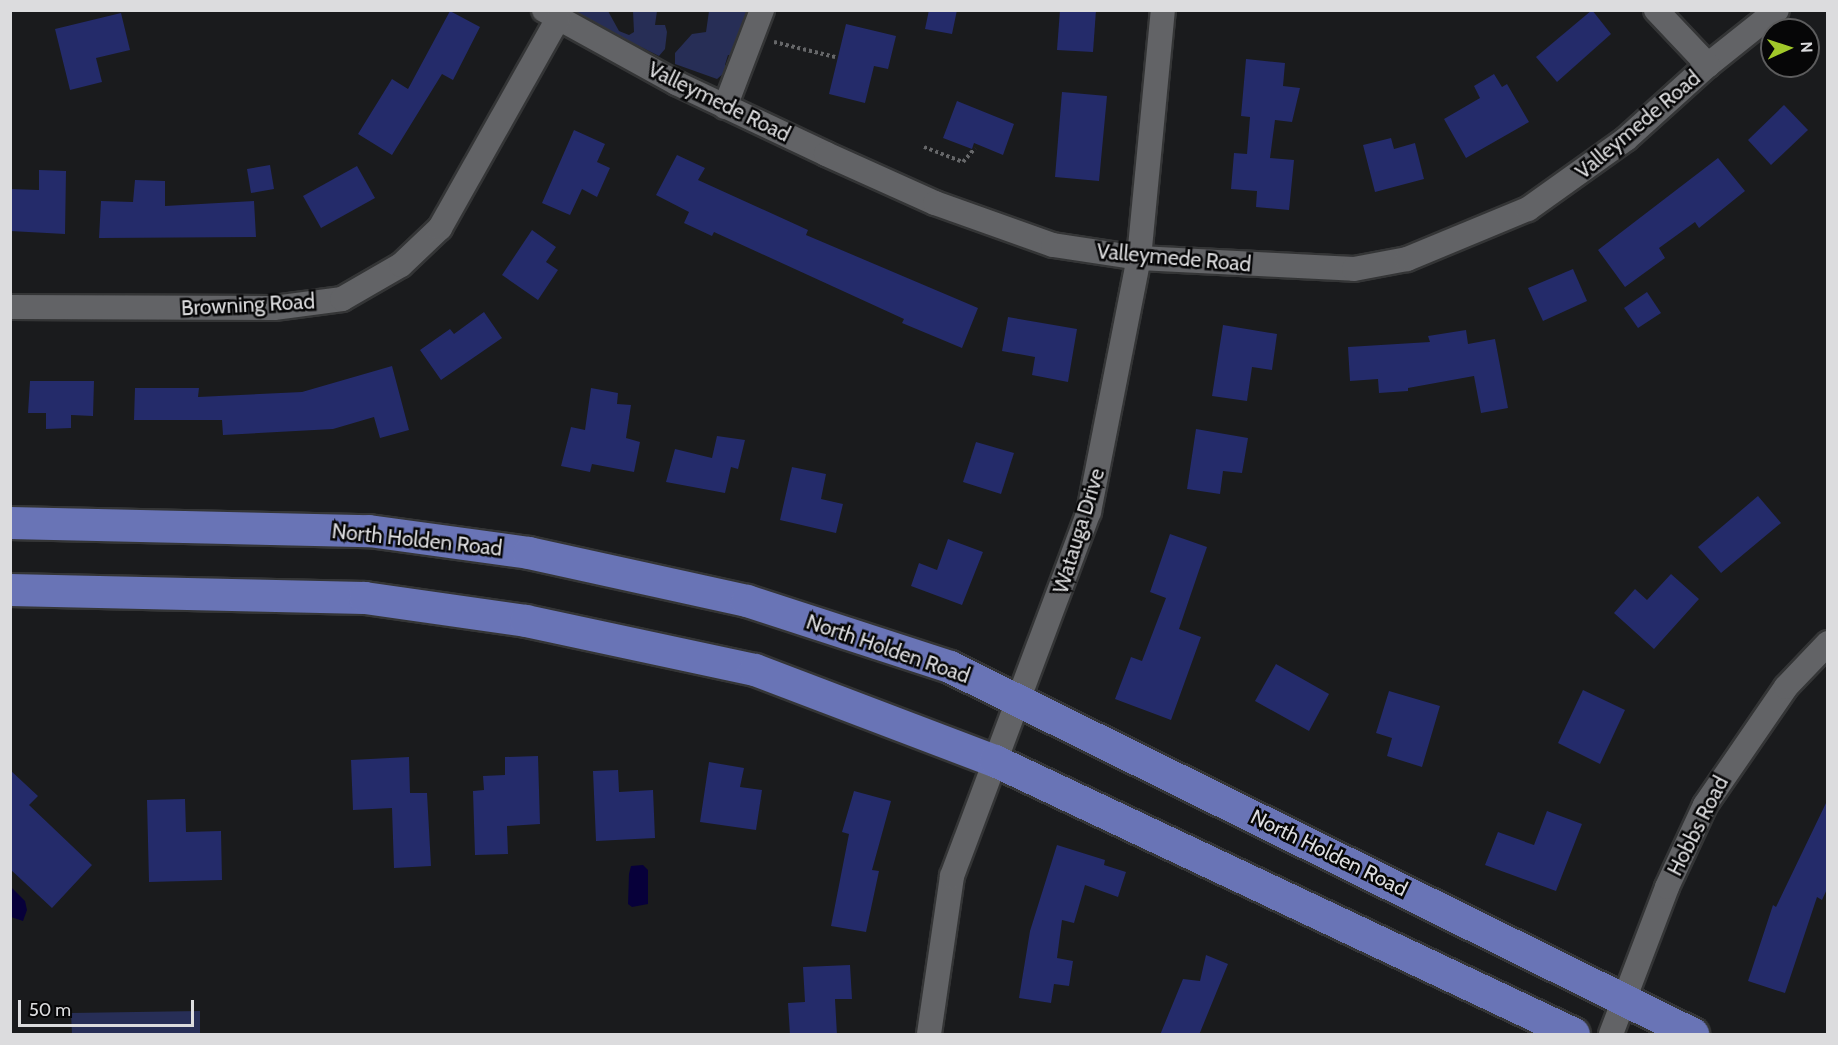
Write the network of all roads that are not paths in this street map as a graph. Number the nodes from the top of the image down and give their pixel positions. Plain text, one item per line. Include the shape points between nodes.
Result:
1 (762, 10) edge
2 (1163, 10) edge
3 (1656, 10) edge
4 (1777, 10) edge
5 (550, 15) edge
6 (1708, 65) junction
7 (725, 106) junction
8 (1139, 258) junction
9 (10, 307) edge
10 (10, 523) edge
11 (10, 590) edge
12 (1827, 643) edge
13 (1020, 700) junction
14 (995, 761) junction
15 (1624, 999) junction
16 (929, 1035) edge
17 (1574, 1035) edge
18 (1611, 1035) edge
19 (1693, 1035) edge

1 - 7 street
2 - 8 street, Watauga Drive
3 - 6 street
4 - 6 street, Valleymede Road
5 - 7 street, Valleymede Road
5 - 9 street, Browning Road via 440,228 401,265 342,299 274,308
6 - 8 street, Valleymede Road via 1626,140 1571,182 1528,209 1407,259 1354,269
7 - 8 street, Valleymede Road via 957,211 1053,245
8 - 13 street, Watauga Drive via 1089,512
10 - 13 main road, North Holden Road via 369,531 529,552 747,601 950,667
11 - 14 main road via 365,598 525,621 755,670
12 - 15 street, Hobbs Road via 1774,703 1705,805 1679,858
13 - 14 street, Watauga Drive
13 - 15 main road, North Holden Road
14 - 16 street, Watauga Drive via 952,876
14 - 17 main road
15 - 18 street, Hobbs Road
15 - 19 main road, North Holden Road

